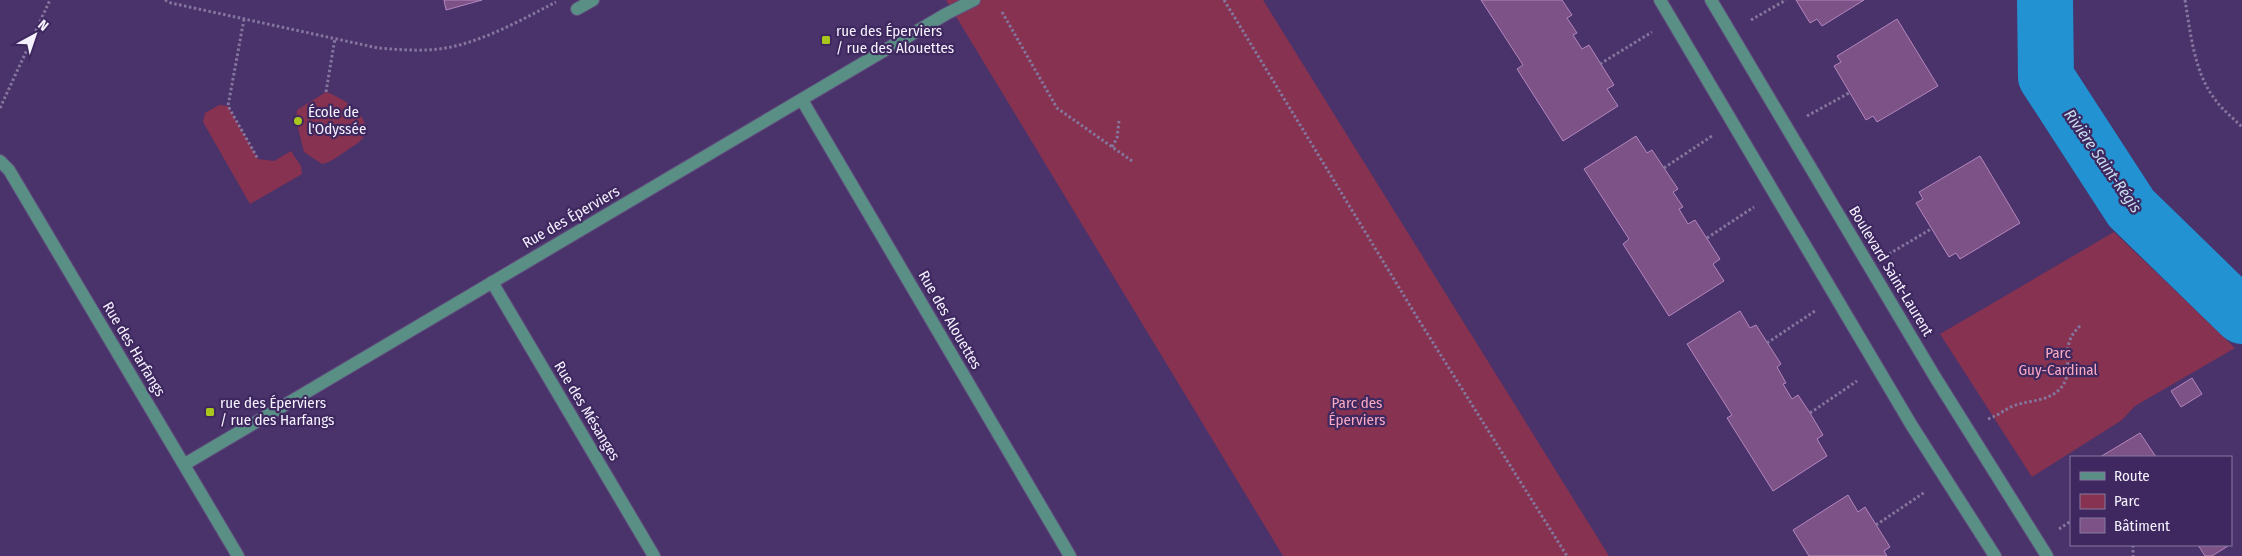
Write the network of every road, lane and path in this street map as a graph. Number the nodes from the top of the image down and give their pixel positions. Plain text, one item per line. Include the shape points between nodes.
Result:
1 (50, 0) edge
2 (165, 0) edge
3 (560, 0) edge
4 (593, 0) edge
5 (974, 0) edge
6 (1224, 0) edge
7 (1660, 0) edge
8 (1711, 0) edge
9 (1786, 0) edge
10 (2185, 0) edge
11 (577, 9) dead end
12 (1002, 12) dead end
13 (244, 19) junction
14 (1751, 20) dead end
15 (1652, 32) dead end
16 (335, 38) junction
17 (1600, 64) dead end
18 (326, 92) dead end
19 (1849, 92) dead end
20 (802, 100) junction
21 (0, 108) edge
22 (1807, 116) dead end
23 (1119, 121) dead end
24 (2242, 127) edge
25 (1712, 136) dead end
26 (1112, 147) junction
27 (258, 159) dead end
28 (0, 161) edge
29 (1132, 161) dead end
30 (1664, 168) dead end
31 (1754, 207) dead end
32 (1932, 229) dead end
33 (1707, 238) dead end
34 (1889, 254) dead end
35 (492, 282) junction
36 (1815, 311) dead end
37 (2082, 325) dead end
38 (1767, 343) dead end
39 (1857, 381) dead end
40 (1810, 413) dead end
41 (1988, 419) dead end
42 (184, 464) junction
43 (1925, 492) dead end
44 (2070, 522) edge
45 (1876, 525) dead end
46 (2059, 529) dead end
47 (238, 556) edge
48 (654, 556) edge
49 (1070, 556) edge
50 (1567, 556) edge
51 (1995, 556) edge
52 (2048, 556) edge

1 - 21 path
2 - 13 path
3 - 16 path via 510,25 451,47 378,48
4 - 11 street
5 - 20 street, Rue des Éperviers
6 - 50 path
7 - 51 street via 1912,426
8 - 52 street, Boulevard Saint-Laurent via 1935,377
9 - 14 path
10 - 24 path via 2197,64 2204,82 2217,102
12 - 26 path via 1057,108
13 - 16 path
13 - 27 path via 228,106
15 - 17 path
16 - 18 path
19 - 22 path
20 - 35 street, Rue des Éperviers
20 - 49 street, Rue des Alouettes
23 - 26 path
25 - 30 path
26 - 29 path
28 - 42 street, Rue des Harfangs via 9,170
31 - 33 path
32 - 34 path
35 - 42 street, Rue des Éperviers
35 - 48 street, Rue des Mésanges
36 - 38 path
37 - 41 path via 2072,333 2067,345 2067,376 2060,388 2047,398 2026,401
39 - 40 path
42 - 47 street, Rue des Harfangs
43 - 45 path
44 - 46 path

